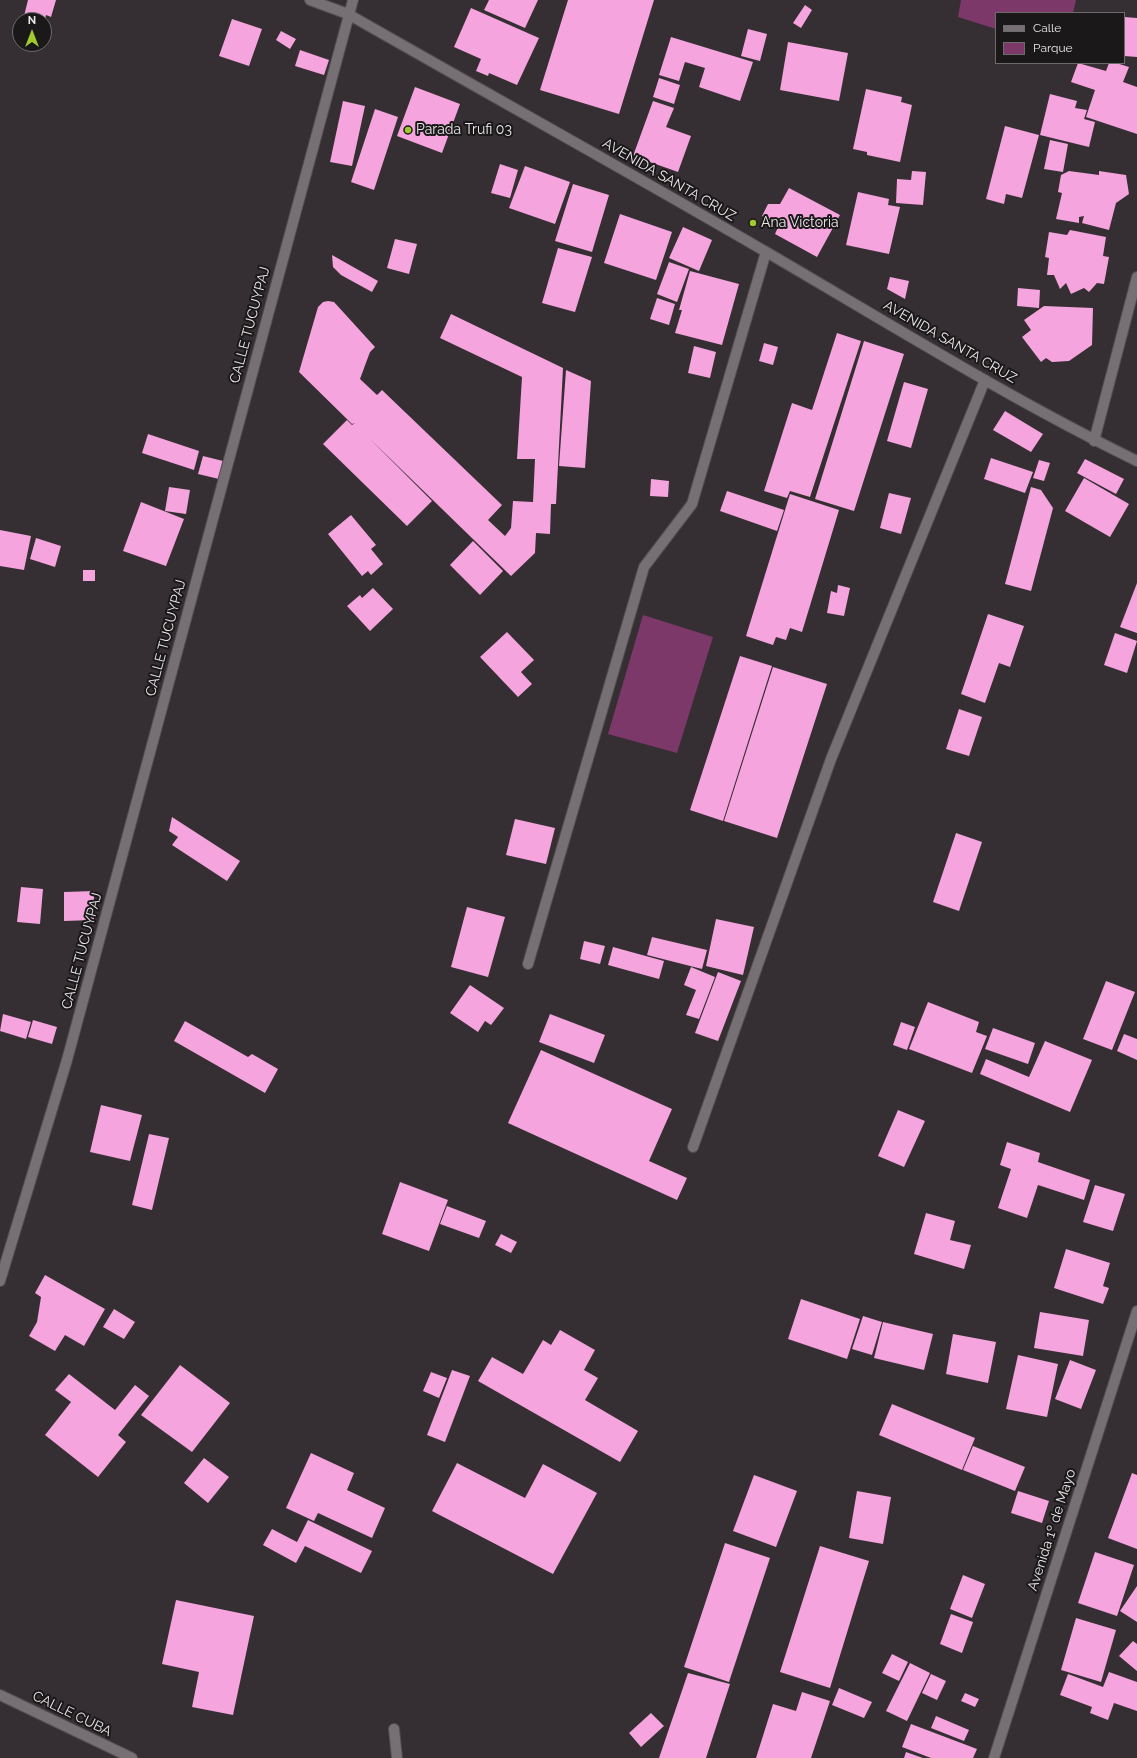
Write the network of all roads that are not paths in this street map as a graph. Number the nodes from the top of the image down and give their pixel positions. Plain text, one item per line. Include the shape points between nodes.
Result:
1 (310, 0) edge
2 (353, 0) edge
3 (348, 14) junction
4 (766, 252) junction
5 (1137, 277) edge
6 (985, 380) junction
7 (1094, 440) junction
8 (1137, 461) edge
9 (528, 964) dead end
10 (693, 1148) dead end
11 (0, 1281) edge
12 (1137, 1310) edge
13 (0, 1695) edge
14 (394, 1729) dead end
15 (132, 1758) edge
16 (397, 1758) edge
17 (994, 1758) edge

1 - 3 street, AVENIDA SANTA CRUZ
2 - 3 street, CALLE TUCUYPAJ
3 - 4 street, AVENIDA SANTA CRUZ
3 - 11 street, CALLE TUCUYPAJ via 67,1060
4 - 6 street, AVENIDA SANTA CRUZ
4 - 9 street via 692,504 644,567
5 - 7 street
6 - 7 street, AVENIDA SANTA CRUZ
6 - 10 street via 831,759
7 - 8 street, AVENIDA SANTA CRUZ
12 - 17 street, Avenida 1º de Mayo
13 - 15 street, CALLE CUBA
14 - 16 street

